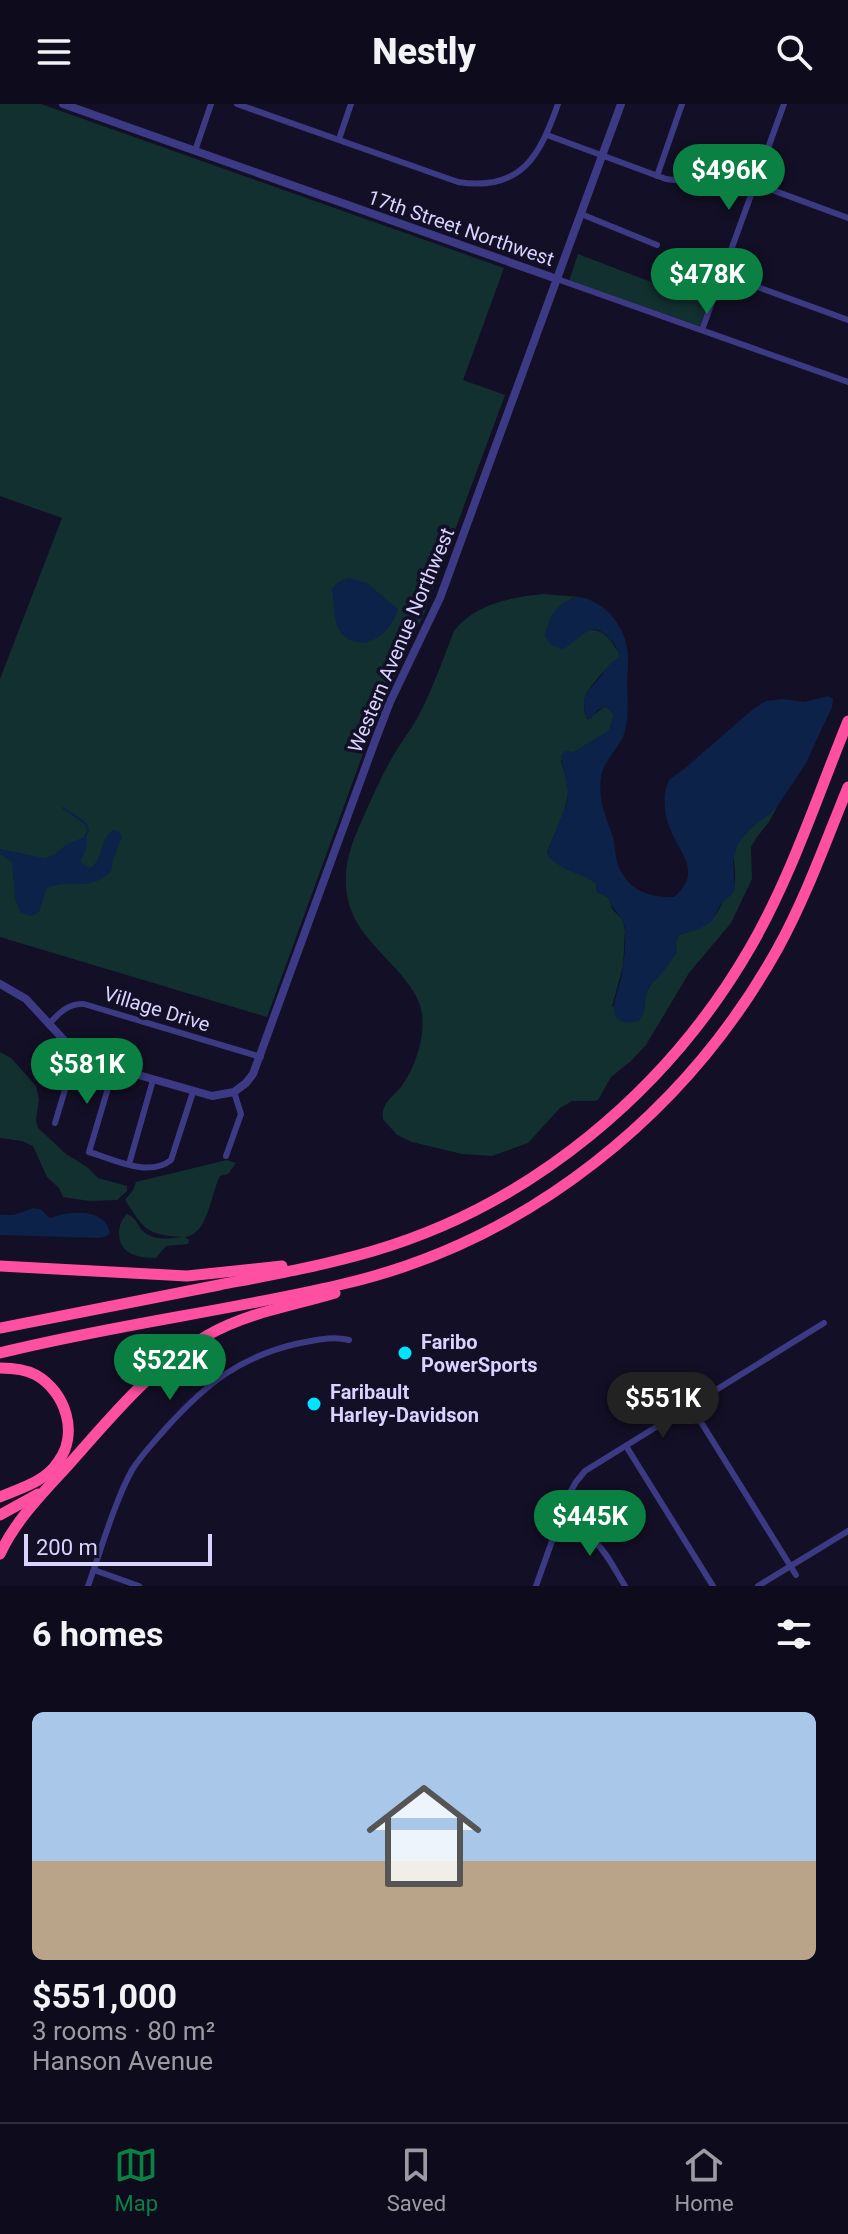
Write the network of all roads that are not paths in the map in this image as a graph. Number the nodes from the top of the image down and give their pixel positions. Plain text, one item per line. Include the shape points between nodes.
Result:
1 (63, 104) edge
2 (211, 104) edge
3 (237, 104) edge
4 (351, 104) edge
5 (558, 104) edge
6 (621, 104) edge
7 (682, 104) edge
8 (784, 104) edge
9 (547, 135) junction
10 (339, 139) junction
11 (195, 151) junction
12 (602, 155) junction
13 (657, 176) junction
14 (755, 184) junction
15 (581, 214) junction
16 (848, 218) edge
17 (657, 245) dead end
18 (722, 274) junction
19 (557, 279) junction
20 (848, 320) edge
21 (702, 330) junction
22 (848, 382) edge
23 (848, 721) edge
24 (848, 787) edge
25 (0, 984) edge
26 (49, 1024) junction
27 (76, 1053) junction
28 (261, 1057) junction
29 (114, 1068) junction
30 (153, 1080) junction
31 (193, 1092) junction
32 (234, 1092) junction
33 (55, 1123) dead end
34 (226, 1156) dead end
35 (129, 1164) junction
36 (439, 1254) junction
37 (353, 1256) junction
38 (0, 1266) edge
39 (824, 1323) dead end
40 (0, 1328) edge
41 (349, 1340) dead end
42 (0, 1353) edge
43 (758, 1364) junction
44 (0, 1368) edge
45 (764, 1372) dead end
46 (640, 1396) dead end
47 (691, 1406) junction
48 (658, 1425) junction
49 (626, 1446) junction
50 (54, 1481) junction
51 (29, 1484) junction
52 (0, 1488) edge
53 (0, 1497) edge
54 (0, 1515) edge
55 (559, 1522) junction
56 (848, 1531) edge
57 (0, 1554) edge
58 (790, 1566) junction
59 (94, 1570) junction
60 (796, 1575) dead end
61 (88, 1586) edge
62 (139, 1586) edge
63 (536, 1586) edge
64 (625, 1586) edge
65 (713, 1586) edge
66 (758, 1586) edge

1 - 11 street, 17th Street Northwest
2 - 11 street
3 - 10 street
4 - 10 street
5 - 9 street
6 - 12 street, Western Avenue Northwest
7 - 13 street
8 - 14 street
9 - 10 street via 523,168 485,184 458,182
9 - 12 street
11 - 19 street, 17th Street Northwest
12 - 13 street
12 - 15 street, Western Avenue Northwest
13 - 14 street via 677,181 734,178
14 - 16 street
14 - 18 street
15 - 17 street
15 - 19 street, Western Avenue Northwest
18 - 20 street
18 - 21 street
19 - 21 street, 17th Street Northwest
19 - 28 street, Western Avenue Northwest via 440,598 375,741
21 - 22 street, 17th Street Northwest
23 - 37 highway via 760,929 710,1010 657,1072 601,1127 523,1182 462,1216
24 - 36 highway via 778,948 736,1015 685,1078 586,1170 505,1222
25 - 26 street via 22,996
26 - 27 street
26 - 28 street, Village Drive via 67,1007 84,1004
27 - 29 street
27 - 33 street
28 - 32 street, Western Avenue Northwest via 250,1078
29 - 30 street
29 - 35 street via 89,1152
30 - 31 street
30 - 35 street
31 - 32 street
31 - 35 street via 171,1160 148,1168
32 - 34 street via 241,1114
36 - 42 highway via 340,1285
36 - 50 highway via 367,1283 263,1311 198,1341 141,1384
37 - 38 highway via 187,1276
37 - 40 highway
39 - 43 street
41 - 59 street via 323,1339 256,1356 221,1375 192,1400 131,1472
43 - 45 street
43 - 47 street
44 - 51 highway via 37,1375 55,1391 66,1413 68,1438 60,1460
46 - 48 street
47 - 48 street
47 - 58 street
48 - 49 street
49 - 55 street via 580,1476
49 - 65 street
50 - 54 highway
50 - 57 highway
51 - 52 highway
51 - 53 highway
55 - 63 street
55 - 64 street via 595,1541
56 - 58 street
58 - 60 street
58 - 66 street
59 - 61 street
59 - 62 street

